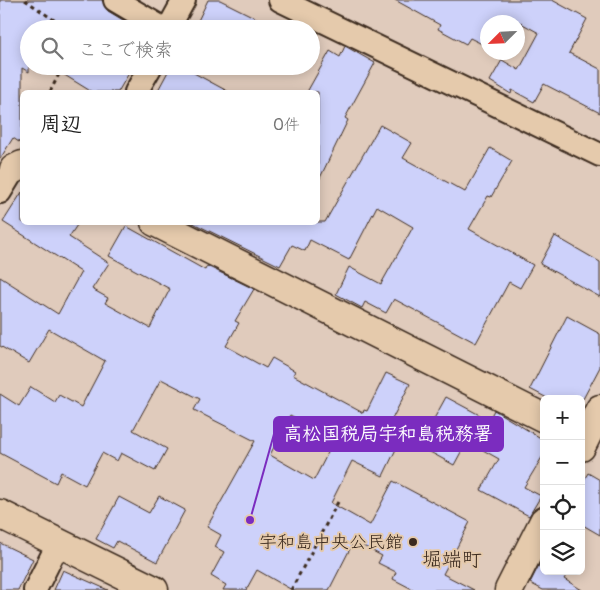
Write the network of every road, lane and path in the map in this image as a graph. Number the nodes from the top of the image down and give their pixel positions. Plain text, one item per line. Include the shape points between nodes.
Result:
1 (25, 0) edge
2 (115, 0) edge
3 (184, 0) edge
4 (280, 0) edge
5 (54, 20) edge
6 (150, 20) edge
7 (172, 20) edge
8 (58, 75) edge
9 (146, 75) edge
10 (51, 90) edge
11 (137, 90) edge
12 (600, 155) edge
13 (18, 167) edge
14 (0, 192) edge
15 (161, 225) edge
16 (600, 409) edge
17 (540, 416) edge
18 (587, 442) edge
19 (338, 502) dead end
20 (0, 514) edge
21 (540, 529) edge
22 (59, 542) junction
23 (35, 590) edge
24 (154, 590) edge
25 (291, 590) edge
26 (509, 590) edge

1 - 5 path
2 - 6 street
3 - 7 street
4 - 12 street
8 - 10 path
9 - 11 street
13 - 14 street
15 - 17 street
16 - 18 street
19 - 25 path
20 - 22 street
21 - 26 street
22 - 23 street
22 - 24 street

